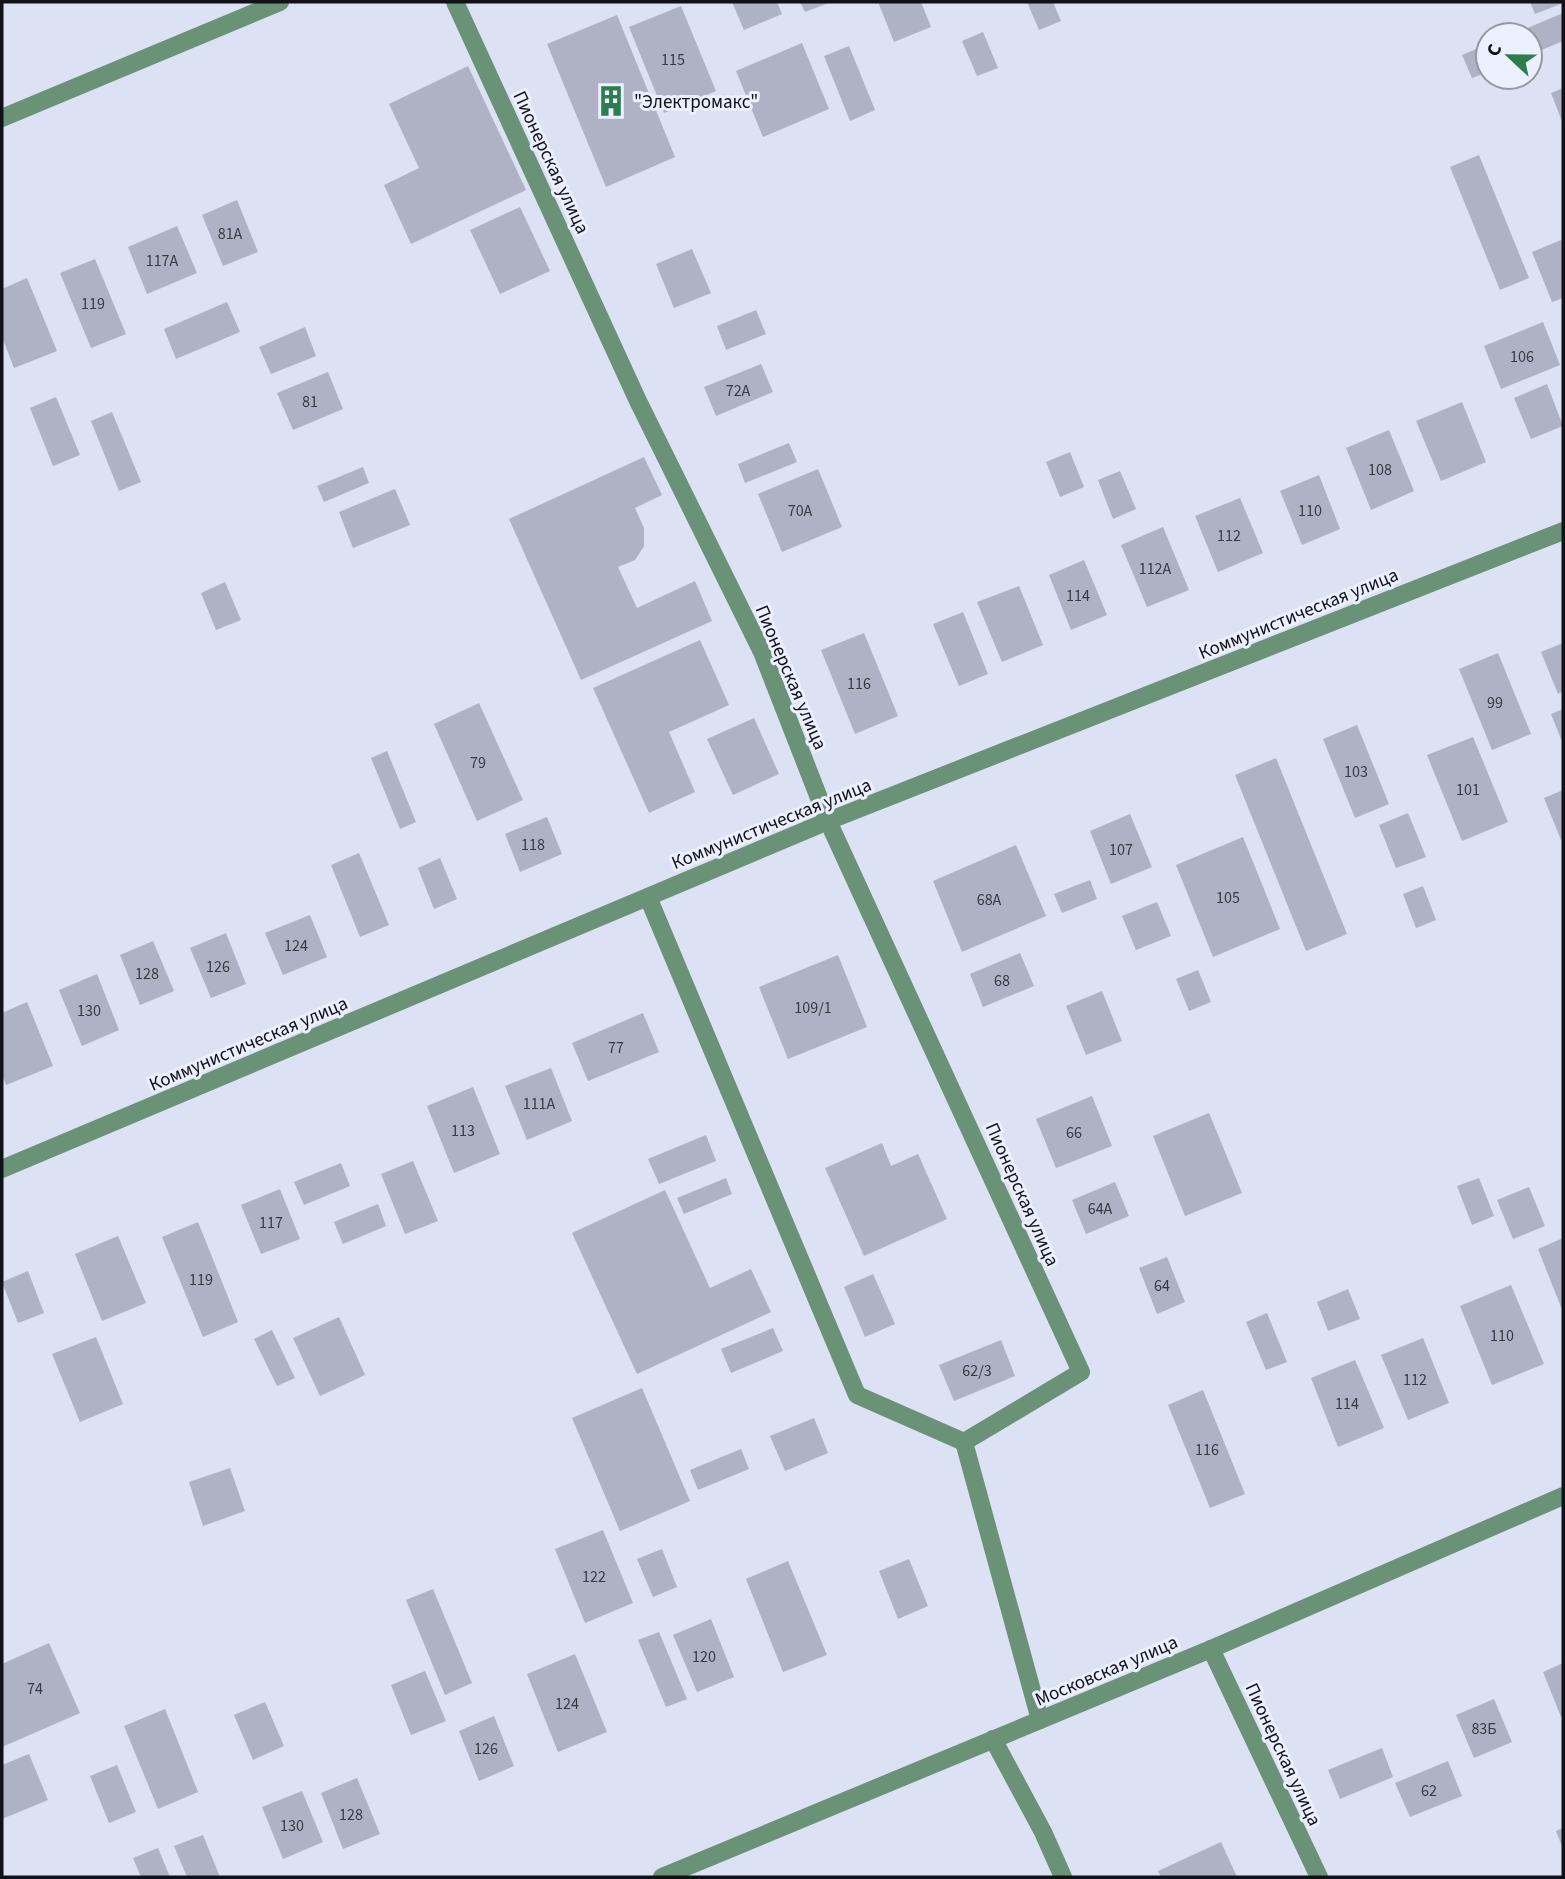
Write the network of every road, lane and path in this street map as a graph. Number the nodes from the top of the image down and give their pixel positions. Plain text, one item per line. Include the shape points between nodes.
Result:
1 (280, 2) edge
2 (455, 2) edge
3 (2, 118) edge
4 (1563, 531) edge
5 (828, 821) junction
6 (648, 897) junction
7 (2, 1169) edge
8 (964, 1442) junction
9 (1563, 1496) edge
10 (1211, 1649) junction
11 (1040, 1720) junction
12 (993, 1739) junction
13 (662, 1877) edge
14 (1063, 1877) edge
15 (1319, 1877) edge

1 - 3 street
2 - 5 street, Пионерская улица via 638,401 762,652
4 - 5 street, Коммунистическая улица
5 - 6 street, Коммунистическая улица
5 - 8 street, Пионерская улица via 1080,1372
6 - 7 street, Коммунистическая улица
6 - 8 street via 857,1395
8 - 11 street
9 - 10 street, Московская улица
10 - 11 street, Московская улица
10 - 15 street, Пионерская улица
11 - 12 street, Московская улица
12 - 13 street, Московская улица
12 - 14 street

